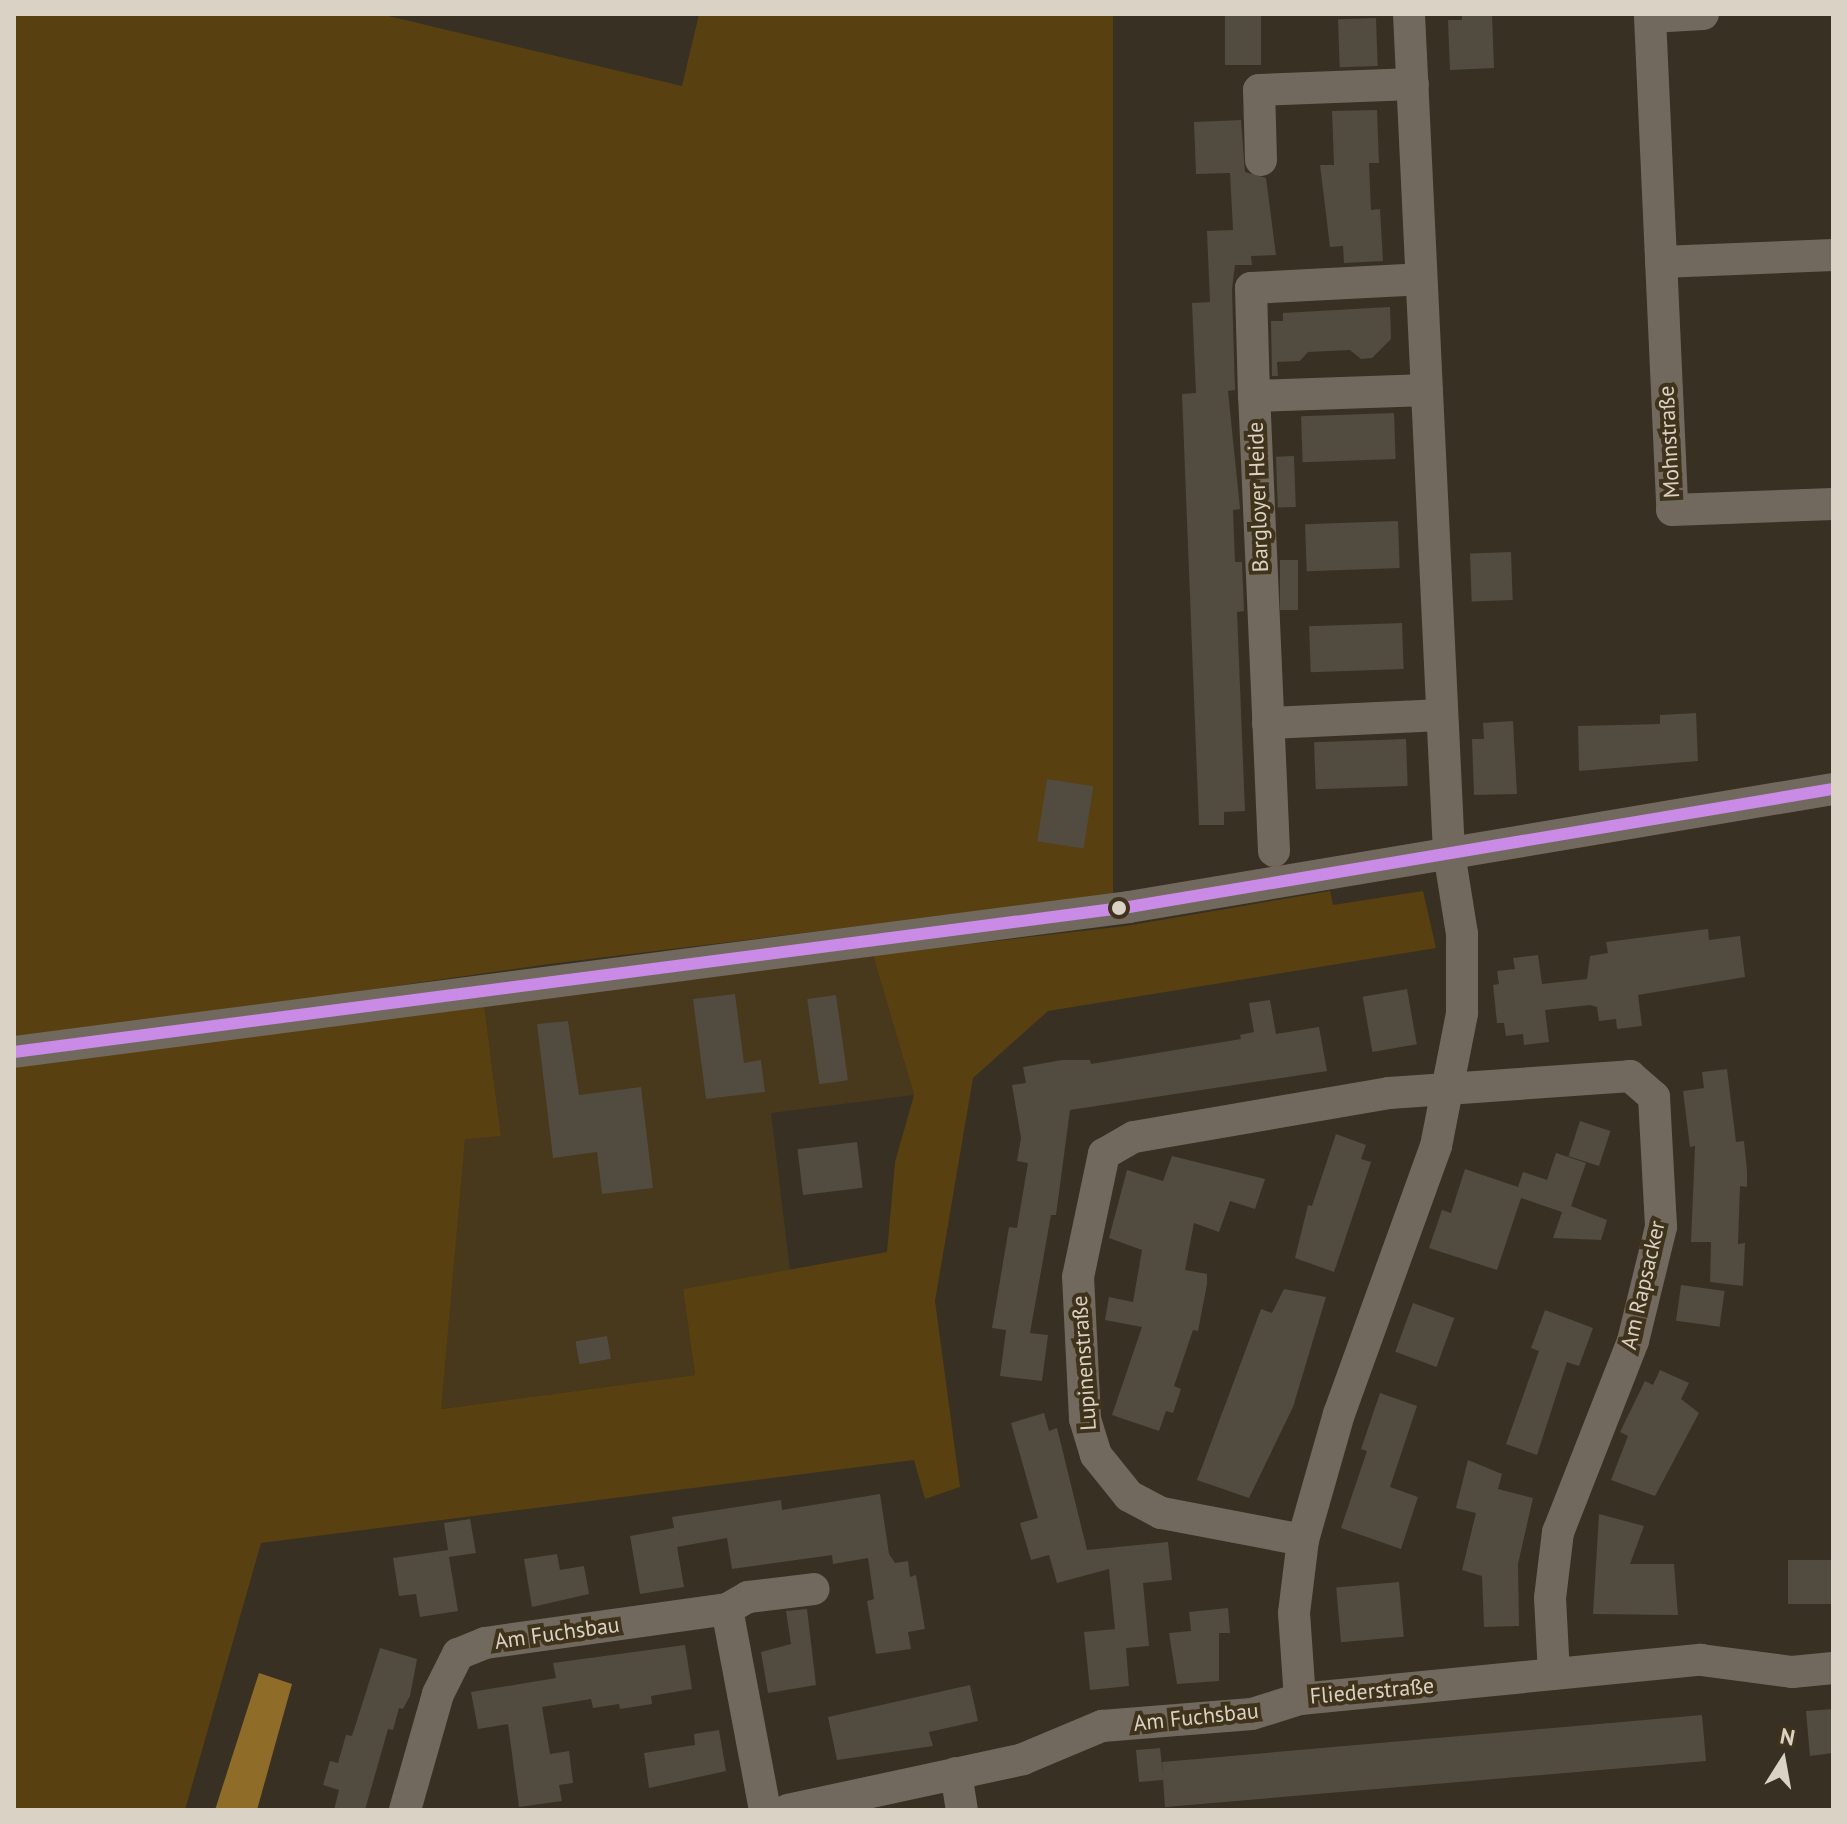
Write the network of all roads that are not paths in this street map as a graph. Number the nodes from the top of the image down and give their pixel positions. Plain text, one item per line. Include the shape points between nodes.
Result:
1 (1409, 14) edge
2 (1703, 14) edge
3 (1413, 84) junction
4 (1261, 160) dead end
5 (1833, 255) edge
6 (1661, 262) junction
7 (1420, 279) junction
8 (1427, 390) junction
9 (1254, 396) junction
10 (1833, 504) edge
11 (1442, 715) junction
12 (1268, 723) junction
13 (1833, 789) edge
14 (1274, 851) dead end
15 (1449, 853) junction
16 (14, 1052) edge
17 (1448, 1092) junction
18 (1303, 1540) junction
19 (814, 1589) dead end
20 (727, 1609) junction
21 (1833, 1668) edge
22 (1554, 1674) junction
23 (1300, 1699) junction
24 (956, 1773) junction
25 (405, 1810) edge
26 (765, 1810) edge
27 (788, 1810) edge
28 (962, 1810) edge

1 - 3 street
2 - 6 street, Mohnstraße via 1650,17
3 - 4 street via 1259,90
3 - 7 street
5 - 6 street
6 - 10 street, Mohnstraße via 1672,510
7 - 8 street
7 - 9 street via 1251,288
8 - 9 street, Bargloyer Heide
8 - 11 street
9 - 12 street, Bargloyer Heide
11 - 12 street
11 - 15 street
12 - 14 street, Bargloyer Heide
13 - 15 street
15 - 16 street via 1129,907
15 - 17 street, Fliederstraße via 1462,1013
17 - 18 street, Fliederstraße via 1436,1146 1339,1414
17 - 18 street, Lupinenstraße via 1389,1093 1134,1137 1112,1146 1099,1164 1078,1290 1085,1419 1096,1455 1116,1484 1161,1513
17 - 22 street, Am Rapsacker via 1630,1076 1654,1097 1661,1227 1633,1341 1558,1532 1550,1598
18 - 23 street, Fliederstraße via 1294,1613
19 - 20 street, Am Fuchsbau via 748,1597
20 - 25 street, Am Fuchsbau via 485,1643 458,1654 438,1694
20 - 26 street
21 - 22 street, Fliederstraße via 1792,1672 1701,1660
22 - 23 street, Fliederstraße
23 - 24 street, Am Fuchsbau via 1252,1714 1102,1726 1023,1759
24 - 27 street, Am Fuchsbau
24 - 28 street

